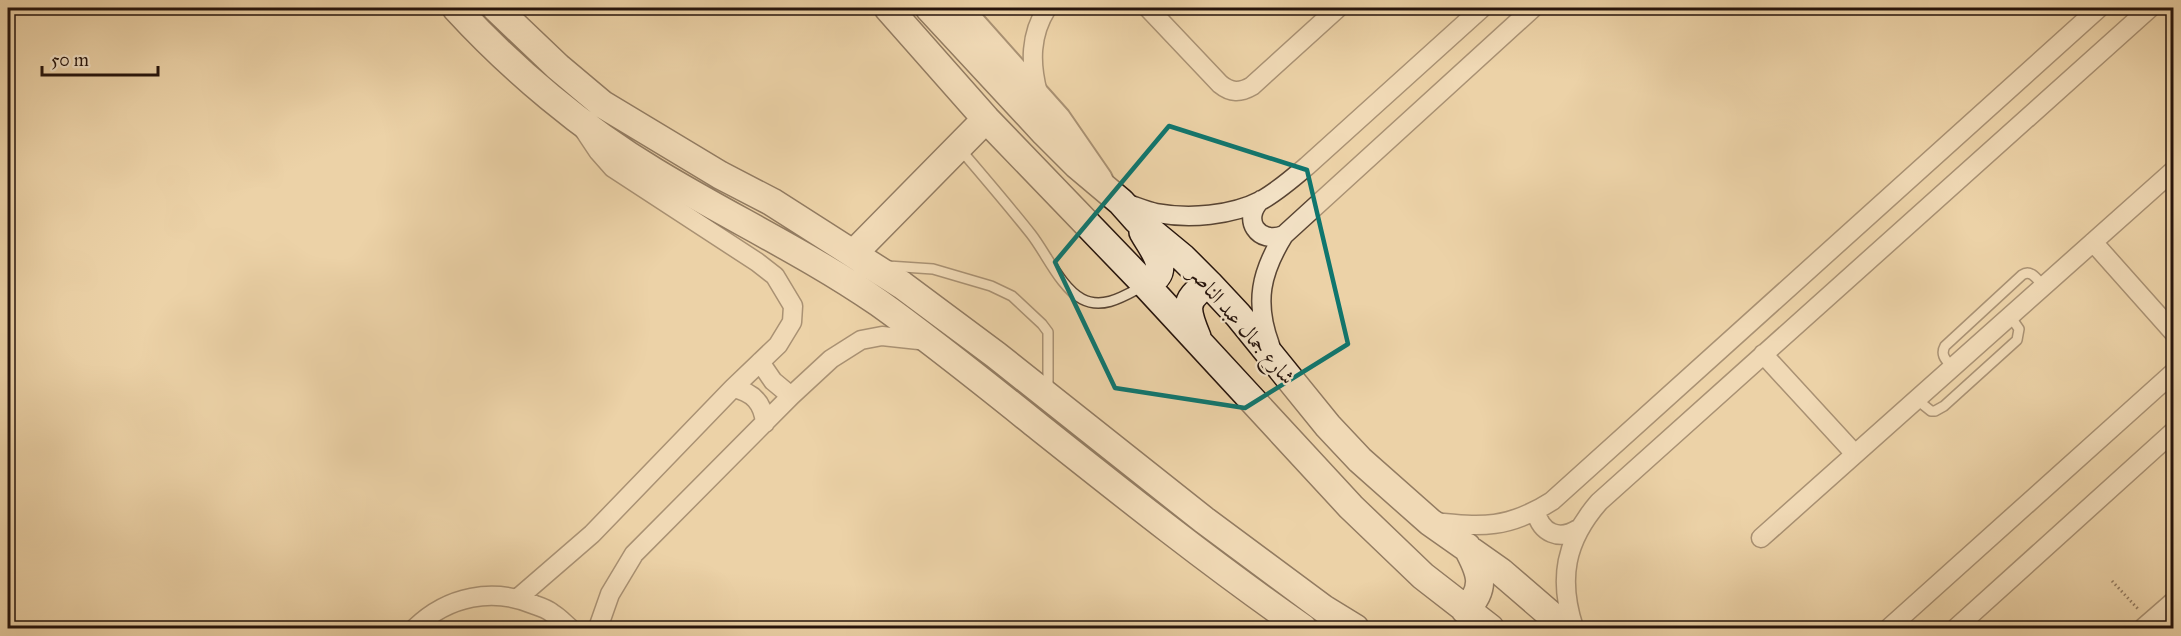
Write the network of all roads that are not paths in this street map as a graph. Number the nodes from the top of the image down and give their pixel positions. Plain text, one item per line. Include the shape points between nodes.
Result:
1 (456, 8) edge
2 (496, 8) edge
3 (888, 8) edge
4 (929, 8) edge
5 (961, 8) edge
6 (1047, 8) edge
7 (1148, 8) edge
8 (1338, 8) edge
9 (1482, 8) edge
10 (1533, 8) edge
11 (2099, 8) edge
12 (2150, 8) edge
13 (2060, 44) junction
14 (2082, 68) junction
15 (1038, 93) junction
16 (577, 119) junction
17 (986, 119) junction
18 (958, 147) junction
19 (2174, 170) edge
20 (1261, 200) junction
21 (1123, 206) junction
22 (1284, 235) junction
23 (2093, 242) junction
24 (864, 259) junction
25 (1209, 284) junction
26 (1145, 285) junction
27 (2043, 286) junction
28 (2010, 316) junction
29 (1755, 320) junction
30 (2174, 333) edge
31 (931, 341) junction
32 (1202, 347) junction
33 (1769, 348) junction
34 (759, 362) junction
35 (1277, 363) junction
36 (1952, 367) junction
37 (2174, 372) edge
38 (733, 388) junction
39 (791, 396) junction
40 (1048, 396) junction
41 (1916, 399) junction
42 (765, 423) junction
43 (2174, 431) edge
44 (1855, 454) junction
45 (1536, 512) junction
46 (1430, 522) junction
47 (1578, 530) junction
48 (1761, 538) dead end
49 (1466, 546) junction
50 (518, 598) junction
51 (2174, 601) edge
52 (1465, 610) junction
53 (1317, 619) edge
54 (2147, 625) edge
55 (415, 628) edge
56 (570, 628) edge
57 (598, 628) edge
58 (1303, 628) edge
59 (1355, 628) edge
60 (1490, 628) edge
61 (1566, 628) edge
62 (1574, 628) edge
63 (1889, 628) edge
64 (1956, 628) edge

1 - 16 main road
2 - 24 main road via 602,104
3 - 17 main road, شارع جمال عبد الناصر
4 - 21 main road, شارع جمال عبد الناصر via 1037,124
5 - 15 street
6 - 15 street via 1032,55
7 - 8 street via 1220,84 1236,92 1252,86
9 - 20 street via 1299,172
10 - 22 street
11 - 13 street
12 - 14 street
13 - 14 street
13 - 29 street
14 - 33 street
15 - 21 street
16 - 31 main road via 656,173 849,284
16 - 34 street via 613,168 775,276 793,306 792,322 778,345
17 - 18 main road
17 - 26 main road, شارع جمال عبد الناصر
18 - 24 main road
18 - 26 lane via 1082,299 1099,304
19 - 23 street
20 - 21 street via 1208,215 1181,216
20 - 22 street via 1253,212 1257,232 1270,238
21 - 25 main road, شارع جمال عبد الناصر
21 - 26 main road via 1159,260 1158,276
22 - 35 street via 1263,278 1260,302 1262,326
23 - 27 street
23 - 30 street
24 - 40 main road
24 - 40 lane via 933,269 1012,296 1048,332
25 - 32 main road via 1189,302 1188,312
25 - 35 main road, شارع جمال عبد الناصر
26 - 32 main road, شارع جمال عبد الناصر
27 - 28 street
27 - 36 lane via 2031,274 2022,275 1945,346 1943,357
28 - 36 street
28 - 41 lane via 2019,329 2017,340 1961,390 1935,411 1926,409
29 - 33 street
29 - 45 street via 1570,487
31 - 39 street via 882,336 861,340 831,359
31 - 58 main road via 1254,594
32 - 52 main road, شارع جمال عبد الناصر via 1351,507
33 - 44 street
33 - 47 street via 1599,502
34 - 38 street
34 - 39 street
35 - 46 main road, شارع جمال عبد الناصر via 1360,460
36 - 41 street
37 - 63 street
38 - 42 street via 753,395 760,403
38 - 50 street via 592,534
39 - 42 street
40 - 53 main road via 1213,527
41 - 44 street
42 - 57 street via 634,554 610,594
43 - 64 street
44 - 48 street
45 - 46 street via 1517,520 1478,526
45 - 47 street via 1542,526 1555,535
46 - 49 main road, شارع جمال عبد الناصر
47 - 62 street via 1565,580
49 - 52 main road via 1480,585
49 - 61 main road, شارع جمال عبد الناصر
50 - 55 street via 486,595 455,601 427,616
50 - 56 street via 552,612
51 - 54 street
52 - 60 main road, شارع جمال عبد الناصر
53 - 59 main road

